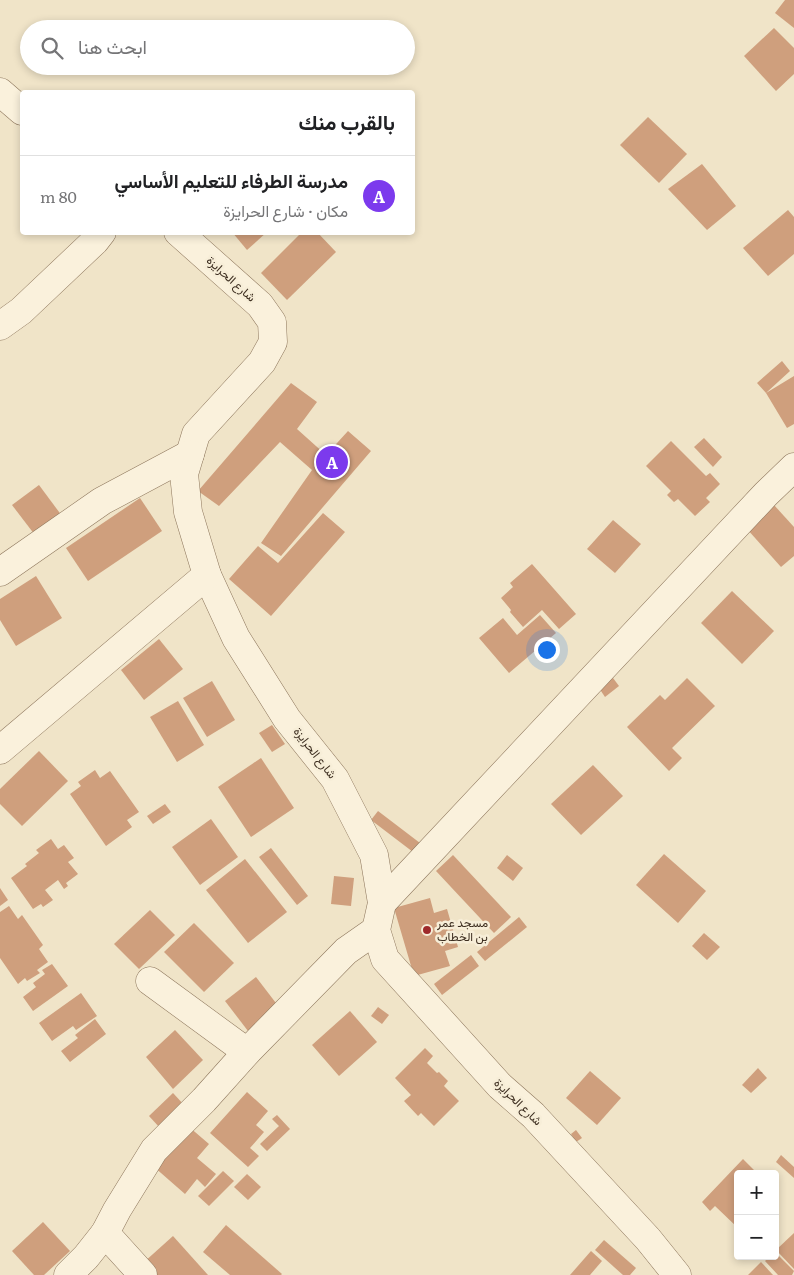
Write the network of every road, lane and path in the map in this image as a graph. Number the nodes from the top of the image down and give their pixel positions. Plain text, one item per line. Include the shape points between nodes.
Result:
1 (0, 92) edge
2 (20, 109) edge
3 (100, 235) edge
4 (181, 235) edge
5 (0, 326) edge
6 (190, 454) junction
7 (794, 467) edge
8 (0, 572) edge
9 (207, 575) junction
10 (0, 750) edge
11 (382, 903) junction
12 (376, 930) junction
13 (150, 981) dead end
14 (247, 1052) junction
15 (105, 1233) junction
16 (68, 1275) edge
17 (143, 1275) edge
18 (677, 1275) edge

1 - 2 street
3 - 5 street
4 - 6 street, شارع الحرايزة via 260,305 272,322 273,342 262,362 196,434
6 - 8 street via 102,500
6 - 9 street, شارع الحرايزة via 184,474 188,512
7 - 11 street
9 - 10 street
9 - 11 street, شارع الحرايزة via 236,638 288,719 335,779 374,855
11 - 12 street, شارع الحرايزة
12 - 14 street via 346,951
12 - 18 street, شارع الحرايزة via 385,958 500,1086 532,1115 648,1238
13 - 14 street
14 - 15 street via 154,1150
15 - 16 street
15 - 17 street

